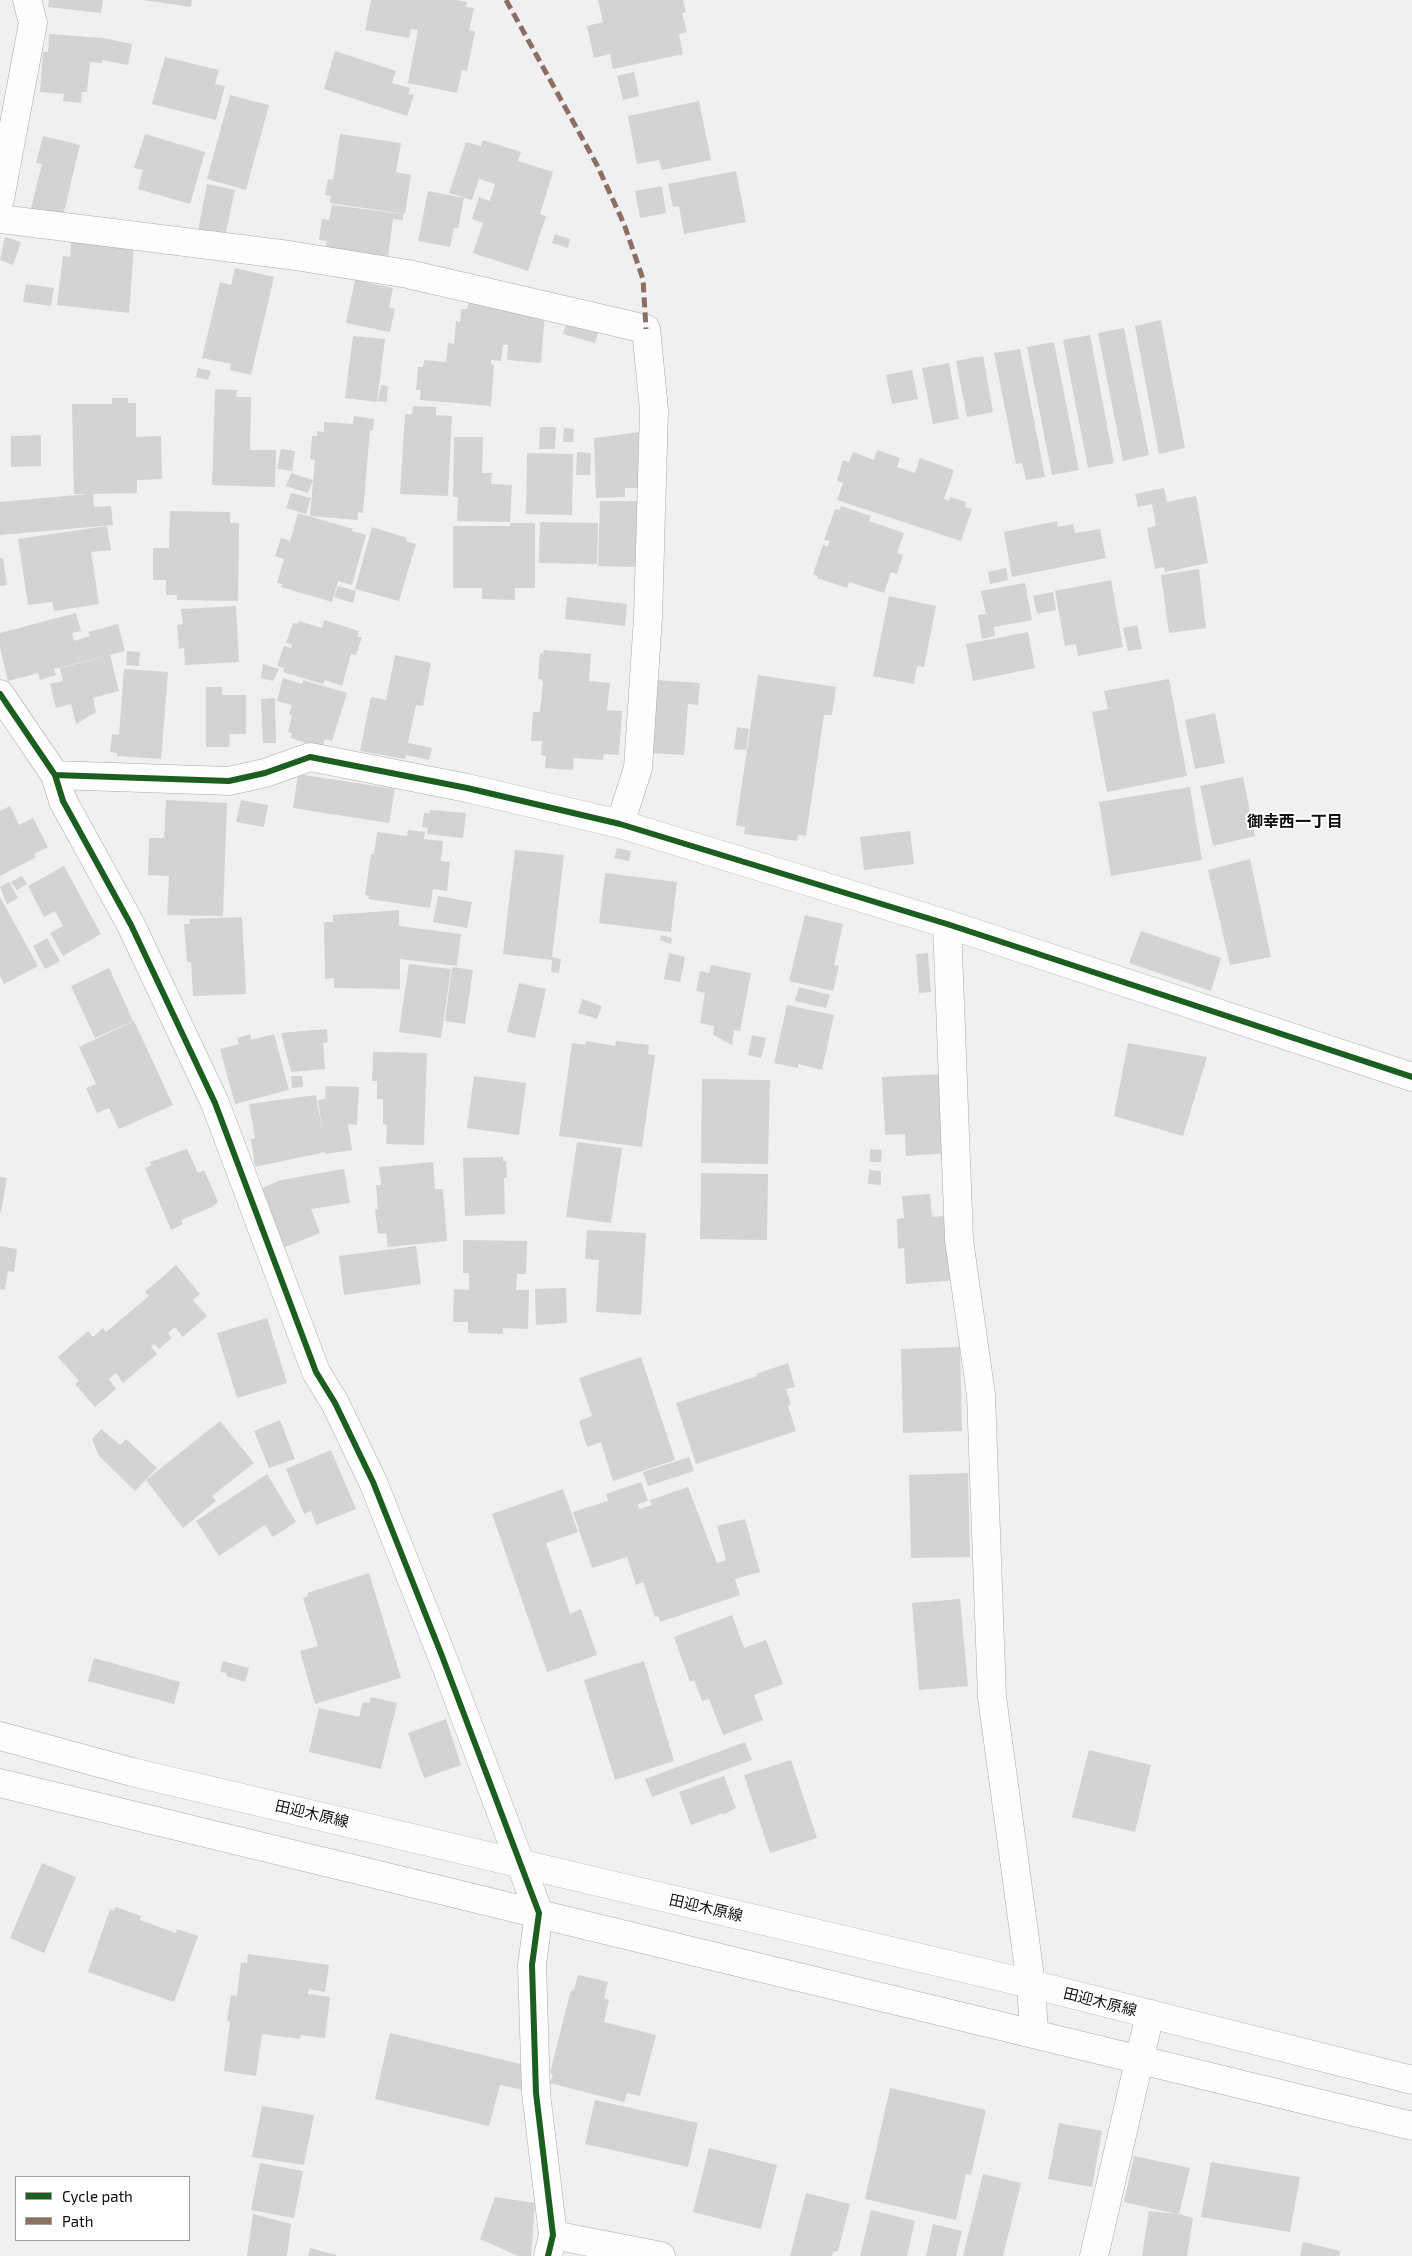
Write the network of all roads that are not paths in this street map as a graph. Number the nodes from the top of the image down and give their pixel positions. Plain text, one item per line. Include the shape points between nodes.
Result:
1 (27, 0) edge
2 (0, 199) edge
3 (0, 219) edge
4 (0, 694) edge
5 (55, 775) junction
6 (620, 824) junction
7 (947, 924) junction
8 (1412, 1077) edge
9 (0, 1736) edge
10 (0, 1783) edge
11 (521, 1864) junction
12 (539, 1913) junction
13 (1031, 1984) junction
14 (1150, 2014) junction
15 (1034, 2033) junction
16 (1138, 2059) junction
17 (1412, 2080) edge
18 (1412, 2126) edge
19 (551, 2245) edge
20 (661, 2256) edge
21 (1094, 2256) edge

1 - 2 street via 33,23
3 - 6 street via 289,255 408,274 646,328 654,410 648,617 638,768
4 - 5 street
5 - 6 street via 229,781 265,773 310,757 466,788
5 - 11 street via 63,801 131,925 215,1103 316,1372 335,1403 373,1482
6 - 7 street
7 - 8 street
7 - 13 street via 959,1240 981,1395 992,1697
9 - 11 street, 田迎木原線 via 132,1772
10 - 12 street
11 - 12 street
11 - 13 street, 田迎木原線
12 - 15 street
12 - 19 street via 532,1965 536,2093
13 - 14 street, 田迎木原線
13 - 15 street
14 - 16 street
14 - 17 street, 田迎木原線
15 - 16 street
16 - 18 street
16 - 21 street
19 - 20 street

